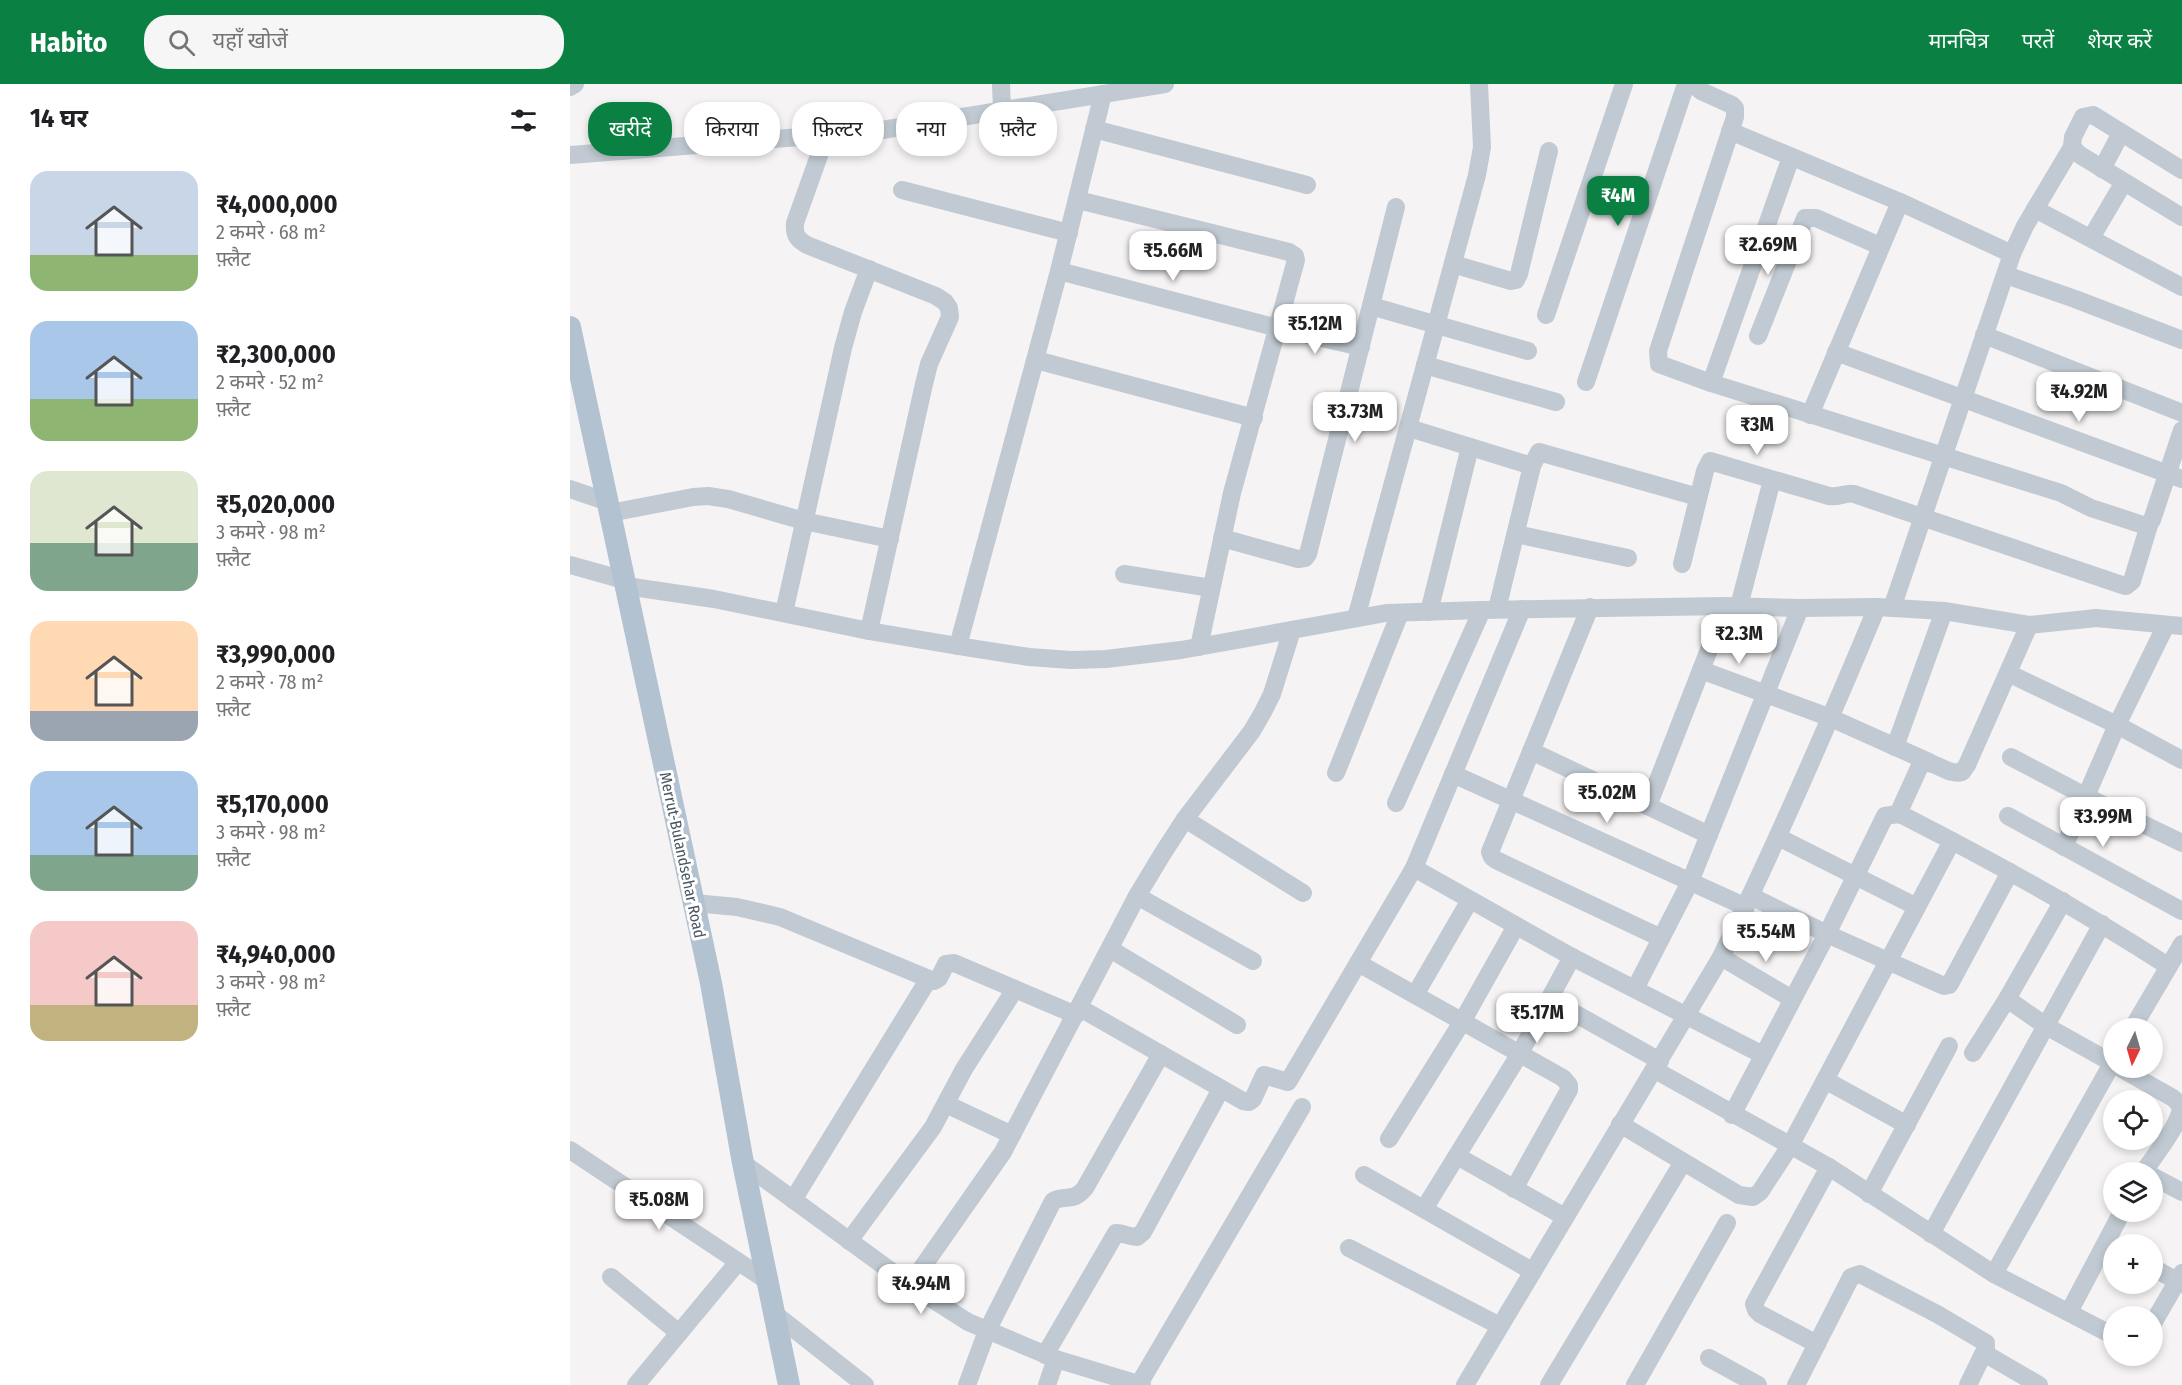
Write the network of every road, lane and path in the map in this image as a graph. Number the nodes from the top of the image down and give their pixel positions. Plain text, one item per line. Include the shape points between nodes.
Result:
1 (575, 84) edge
2 (1001, 84) edge
3 (1165, 84) edge
4 (1479, 84) edge
5 (1624, 84) edge
6 (1686, 84) edge
7 (1693, 84) edge
8 (570, 87) edge
9 (1103, 94) junction
10 (1002, 102) edge
11 (1055, 102) edge
12 (979, 115) edge
13 (1095, 129) junction
14 (884, 130) edge
15 (1730, 131) junction
16 (2121, 133) junction
17 (792, 139) edge
18 (2072, 147) junction
19 (1549, 151) dead end
20 (570, 155) edge
21 (819, 156) edge
22 (1791, 157) junction
23 (2103, 169) junction
24 (2182, 170) edge
25 (2124, 182) junction
26 (1307, 185) dead end
27 (902, 190) dead end
28 (1078, 200) junction
29 (1900, 202) junction
30 (1396, 207) dead end
31 (2035, 209) junction
32 (2182, 217) edge
33 (1069, 233) junction
34 (2091, 238) junction
35 (1881, 246) junction
36 (2012, 254) junction
37 (1454, 264) junction
38 (869, 270) junction
39 (1059, 271) junction
40 (2006, 275) junction
41 (2182, 287) edge
42 (1371, 306) junction
43 (1546, 315) dead end
44 (1437, 324) junction
45 (570, 327) edge
46 (1278, 328) junction
47 (1984, 335) junction
48 (1758, 336) dead end
49 (2182, 340) edge
50 (1361, 347) junction
51 (1528, 351) dead end
52 (1836, 352) junction
53 (1036, 360) junction
54 (1425, 365) junction
55 (1586, 382) dead end
56 (1711, 383) junction
57 (1964, 398) junction
58 (1556, 402) dead end
59 (2182, 413) edge
60 (1810, 415) junction
61 (1254, 418) junction
62 (1409, 428) junction
63 (2182, 430) edge
64 (1470, 447) junction
65 (1944, 457) junction
66 (1532, 466) junction
67 (2174, 477) edge
68 (1772, 480) junction
69 (570, 489) edge
70 (1698, 497) junction
71 (609, 508) junction
72 (1923, 519) junction
73 (804, 521) junction
74 (2150, 522) junction
75 (1516, 534) junction
76 (1222, 538) junction
77 (890, 539) junction
78 (1628, 558) dead end
79 (1682, 564) dead end
80 (570, 565) edge
81 (1124, 574) dead end
82 (625, 583) junction
83 (1211, 588) junction
84 (1733, 606) junction
85 (1590, 607) junction
86 (1885, 607) junction
87 (1800, 608) junction
88 (1490, 609) junction
89 (1522, 609) junction
90 (1944, 611) junction
91 (1429, 612) junction
92 (784, 613) junction
93 (1400, 613) junction
94 (1356, 618) junction
95 (2029, 625) junction
96 (2174, 626) edge
97 (1292, 630) junction
98 (869, 631) junction
99 (958, 646) junction
100 (1198, 647) junction
101 (1701, 670) junction
102 (2008, 673) junction
103 (1766, 693) junction
104 (1831, 718) junction
105 (2117, 725) junction
106 (1895, 747) junction
107 (1531, 751) junction
108 (2011, 757) dead end
109 (2182, 759) edge
110 (1929, 762) junction
111 (1336, 773) dead end
112 (1453, 774) junction
113 (2085, 796) junction
114 (1511, 800) junction
115 (1396, 803) dead end
116 (1648, 806) junction
117 (1898, 814) junction
118 (2008, 816) dead end
119 (1185, 819) junction
120 (1708, 835) junction
121 (1778, 837) junction
122 (1952, 841) junction
123 (2182, 843) edge
124 (2064, 847) junction
125 (1414, 868) junction
126 (2010, 872) junction
127 (1855, 874) junction
128 (1690, 882) junction
129 (1303, 893) dead end
130 (1137, 896) junction
131 (1470, 900) junction
132 (2063, 901) junction
133 (1748, 902) junction
134 (694, 903) junction
135 (1917, 907) junction
136 (2182, 911) edge
137 (2102, 924) junction
138 (1516, 926) junction
139 (1827, 934) junction
140 (1661, 938) junction
141 (2182, 946) edge
142 (1110, 949) junction
143 (1572, 957) junction
144 (1721, 957) junction
145 (1253, 960) dead end
146 (1889, 961) junction
147 (1358, 963) junction
148 (2168, 966) junction
149 (928, 980) junction
150 (1635, 988) junction
151 (1015, 989) junction
152 (1415, 995) junction
153 (1549, 999) junction
154 (1792, 999) junction
155 (2007, 999) junction
156 (1078, 1011) junction
157 (1688, 1015) junction
158 (2138, 1018) edge
159 (1462, 1022) junction
160 (1237, 1024) dead end
161 (2046, 1026) junction
162 (1949, 1046) dead end
163 (1973, 1053) dead end
164 (1161, 1054) junction
165 (1519, 1055) junction
166 (1764, 1055) junction
167 (2103, 1057) edge
168 (1657, 1065) junction
169 (2107, 1078) edge
170 (2139, 1078) edge
171 (1825, 1080) junction
172 (1221, 1089) junction
173 (946, 1104) junction
174 (1302, 1107) dead end
175 (1732, 1115) junction
176 (1620, 1124) junction
177 (1907, 1125) junction
178 (1012, 1135) junction
179 (1389, 1139) dead end
180 (1790, 1146) junction
181 (570, 1150) edge
182 (1457, 1156) junction
183 (1683, 1162) junction
184 (2153, 1162) edge
185 (743, 1163) junction
186 (1828, 1167) junction
187 (1364, 1175) dead end
188 (2163, 1182) edge
189 (1514, 1189) junction
190 (2182, 1192) edge
191 (1869, 1194) junction
192 (793, 1200) junction
193 (1424, 1209) junction
194 (1565, 1217) junction
195 (1727, 1223) dead end
196 (1931, 1234) junction
197 (849, 1241) junction
198 (1349, 1248) dead end
199 (2103, 1254) edge
200 (738, 1262) junction
201 (1532, 1271) junction
202 (2163, 1272) edge
203 (1994, 1274) junction
204 (611, 1276) dead end
205 (2181, 1279) edge
206 (769, 1282) junction
207 (910, 1285) junction
208 (2163, 1308) edge
209 (2069, 1312) junction
210 (775, 1314) junction
211 (1500, 1326) junction
212 (2103, 1330) edge
213 (987, 1331) junction
214 (679, 1333) junction
215 (1816, 1344) junction
216 (1984, 1353) junction
217 (1050, 1357) junction
218 (1709, 1358) dead end
219 (1140, 1384) edge
220 (636, 1385) edge
221 (789, 1385) edge
222 (865, 1385) edge
223 (967, 1385) edge
224 (1047, 1385) edge
225 (1465, 1385) edge
226 (1549, 1385) edge
227 (1635, 1385) edge
228 (1758, 1385) edge
229 (1796, 1385) edge
230 (1968, 1385) edge
231 (2039, 1385) edge

1 - 8 street
2 - 10 street
3 - 9 street
4 - 37 street via 1480,160
5 - 43 street
6 - 55 street
7 - 15 street via 1735,108
9 - 11 street
9 - 13 street
12 - 14 street
13 - 26 street
13 - 28 street
15 - 22 street
15 - 56 street via 1657,358 1665,367
16 - 18 street via 2093,115 2086,115 2073,137
16 - 23 street
16 - 24 street
17 - 20 street
18 - 23 street
18 - 31 street
19 - 37 street via 1516,279 1511,281
21 - 38 street via 794,233 807,245
22 - 29 street
22 - 56 street
23 - 25 street
25 - 32 street
25 - 34 street
27 - 33 street
28 - 33 street
28 - 46 street via 1289,252 1295,256 1295,266
29 - 35 street
29 - 36 street
30 - 42 street
31 - 34 street
31 - 36 street
33 - 39 street
34 - 41 street
35 - 48 street via 1816,218 1805,218
35 - 52 street
36 - 40 street
37 - 44 street
38 - 73 street via 845,339
38 - 77 street via 936,296 949,308 950,317 929,364
39 - 46 street
39 - 53 street
40 - 47 street
40 - 49 street
42 - 44 street
42 - 50 street
44 - 51 street
44 - 54 street
45 - 71 main road, Merrut-Bulandsehar Road
46 - 50 street
46 - 61 street
47 - 57 street
47 - 59 street
50 - 76 street via 1308,554 1298,559
52 - 57 street
52 - 60 street
53 - 61 street
53 - 99 street
54 - 58 street
54 - 62 street
56 - 60 street
57 - 65 street
57 - 67 street
60 - 65 street
61 - 76 street
62 - 64 street
62 - 94 street
63 - 67 street
64 - 66 street
64 - 91 street
65 - 72 street
65 - 74 street via 2143,525
66 - 70 street via 1539,452 1545,452
66 - 75 street
67 - 74 street
68 - 70 street via 1710,461
68 - 72 street via 1834,497 1850,493
68 - 84 street
69 - 71 street
70 - 79 street
71 - 73 street via 708,496
71 - 82 main road, Merrut-Bulandsehar Road
72 - 74 street via 2126,586 2132,581
72 - 86 street
73 - 77 street
73 - 92 street
75 - 78 street
75 - 88 street
76 - 83 street
77 - 98 street
80 - 82 street
81 - 83 street
82 - 92 street
82 - 134 main road, Merrut-Bulandsehar Road
83 - 100 street
84 - 85 street
84 - 87 street
84 - 101 street
85 - 89 street
85 - 107 street
86 - 87 street
86 - 90 street
86 - 104 street
87 - 103 street
88 - 89 street
88 - 91 street
88 - 115 street
89 - 112 street
90 - 95 street
90 - 106 street
91 - 93 street
92 - 98 street
93 - 94 street
93 - 111 street
94 - 97 street
95 - 96 street via 2096,618
95 - 102 street
96 - 105 street
97 - 100 street
97 - 119 street via 1263,712
98 - 99 street
99 - 100 street via 1071,660
101 - 103 street
101 - 116 street
102 - 105 street
102 - 110 street via 1962,772 1955,774
103 - 104 street
103 - 120 street
104 - 106 street
104 - 121 street
105 - 109 street
105 - 113 street
106 - 110 street
107 - 114 street
107 - 116 street
108 - 113 street
110 - 117 street via 1919,768
112 - 114 street
112 - 125 street
113 - 123 street
113 - 124 street
114 - 128 street
114 - 140 street via 1490,848 1492,857
116 - 120 street
117 - 122 street
117 - 127 street via 1885,816
118 - 124 street
119 - 129 street
119 - 130 street
120 - 128 street
121 - 127 street
121 - 133 street
122 - 126 street
122 - 135 street
124 - 136 street
125 - 131 street
125 - 147 street
126 - 132 street
126 - 146 street via 1949,984 1939,985
127 - 135 street
127 - 139 street
128 - 133 street
128 - 140 street
130 - 142 street
130 - 145 street
131 - 138 street
131 - 152 street
132 - 137 street
132 - 155 street
133 - 139 street
133 - 144 street
134 - 149 street via 780,917
134 - 185 main road, Merrut-Bulandsehar Road
135 - 146 street
137 - 148 street
137 - 161 street
138 - 143 street
138 - 159 street
139 - 146 street
139 - 154 street
140 - 150 street
141 - 148 street
142 - 156 street
142 - 160 street
143 - 150 street
143 - 153 street
144 - 154 street
144 - 157 street
146 - 171 street
147 - 152 street
147 - 172 street via 1288,1082 1264,1075 1249,1102
148 - 158 street
149 - 151 street via 939,978 946,964 954,963
149 - 192 street
150 - 157 street
151 - 156 street
151 - 173 street
152 - 159 street
153 - 165 street
153 - 168 street
154 - 166 street
155 - 161 street
155 - 163 street
156 - 164 street
156 - 178 street
157 - 166 street
157 - 168 street
159 - 165 street
159 - 179 street
161 - 167 street
161 - 196 street
162 - 177 street
164 - 172 street
164 - 213 street via 1085,1188 1073,1198 1053,1201
165 - 182 street
165 - 189 street via 1563,1078 1569,1090
166 - 175 street
168 - 175 street
168 - 176 street
169 - 203 street
170 - 184 street via 2181,1106 2181,1113
171 - 177 street
171 - 180 street
172 - 217 street via 1143,1232 1137,1237 1116,1233
173 - 178 street
173 - 197 street
174 - 219 street
175 - 180 street
176 - 183 street
176 - 194 street
177 - 191 street
178 - 207 street
180 - 183 street via 1753,1197 1739,1195
180 - 186 street
181 - 200 street
182 - 189 street
182 - 193 street
183 - 226 street
185 - 192 street
185 - 206 main road, Merrut-Bulandsehar Road
186 - 191 street
186 - 215 street via 1754,1304 1761,1314
187 - 193 street
188 - 190 street
189 - 194 street
191 - 196 street
192 - 197 street
193 - 201 street
194 - 201 street
195 - 227 street
196 - 203 street
197 - 207 street
198 - 211 street
199 - 209 street
200 - 206 street
200 - 214 street
201 - 211 street
202 - 205 street
203 - 209 street
204 - 214 street
205 - 208 street
206 - 210 main road, Merrut-Bulandsehar Road
207 - 213 street
209 - 212 street
210 - 221 main road, Merrut-Bulandsehar Road
210 - 222 street
211 - 225 street
213 - 217 street
213 - 223 street
214 - 220 street
215 - 216 street via 1851,1277 1860,1274 1982,1340 1986,1343
215 - 229 street
216 - 230 street
216 - 231 street
217 - 219 street
217 - 224 street
218 - 228 street

